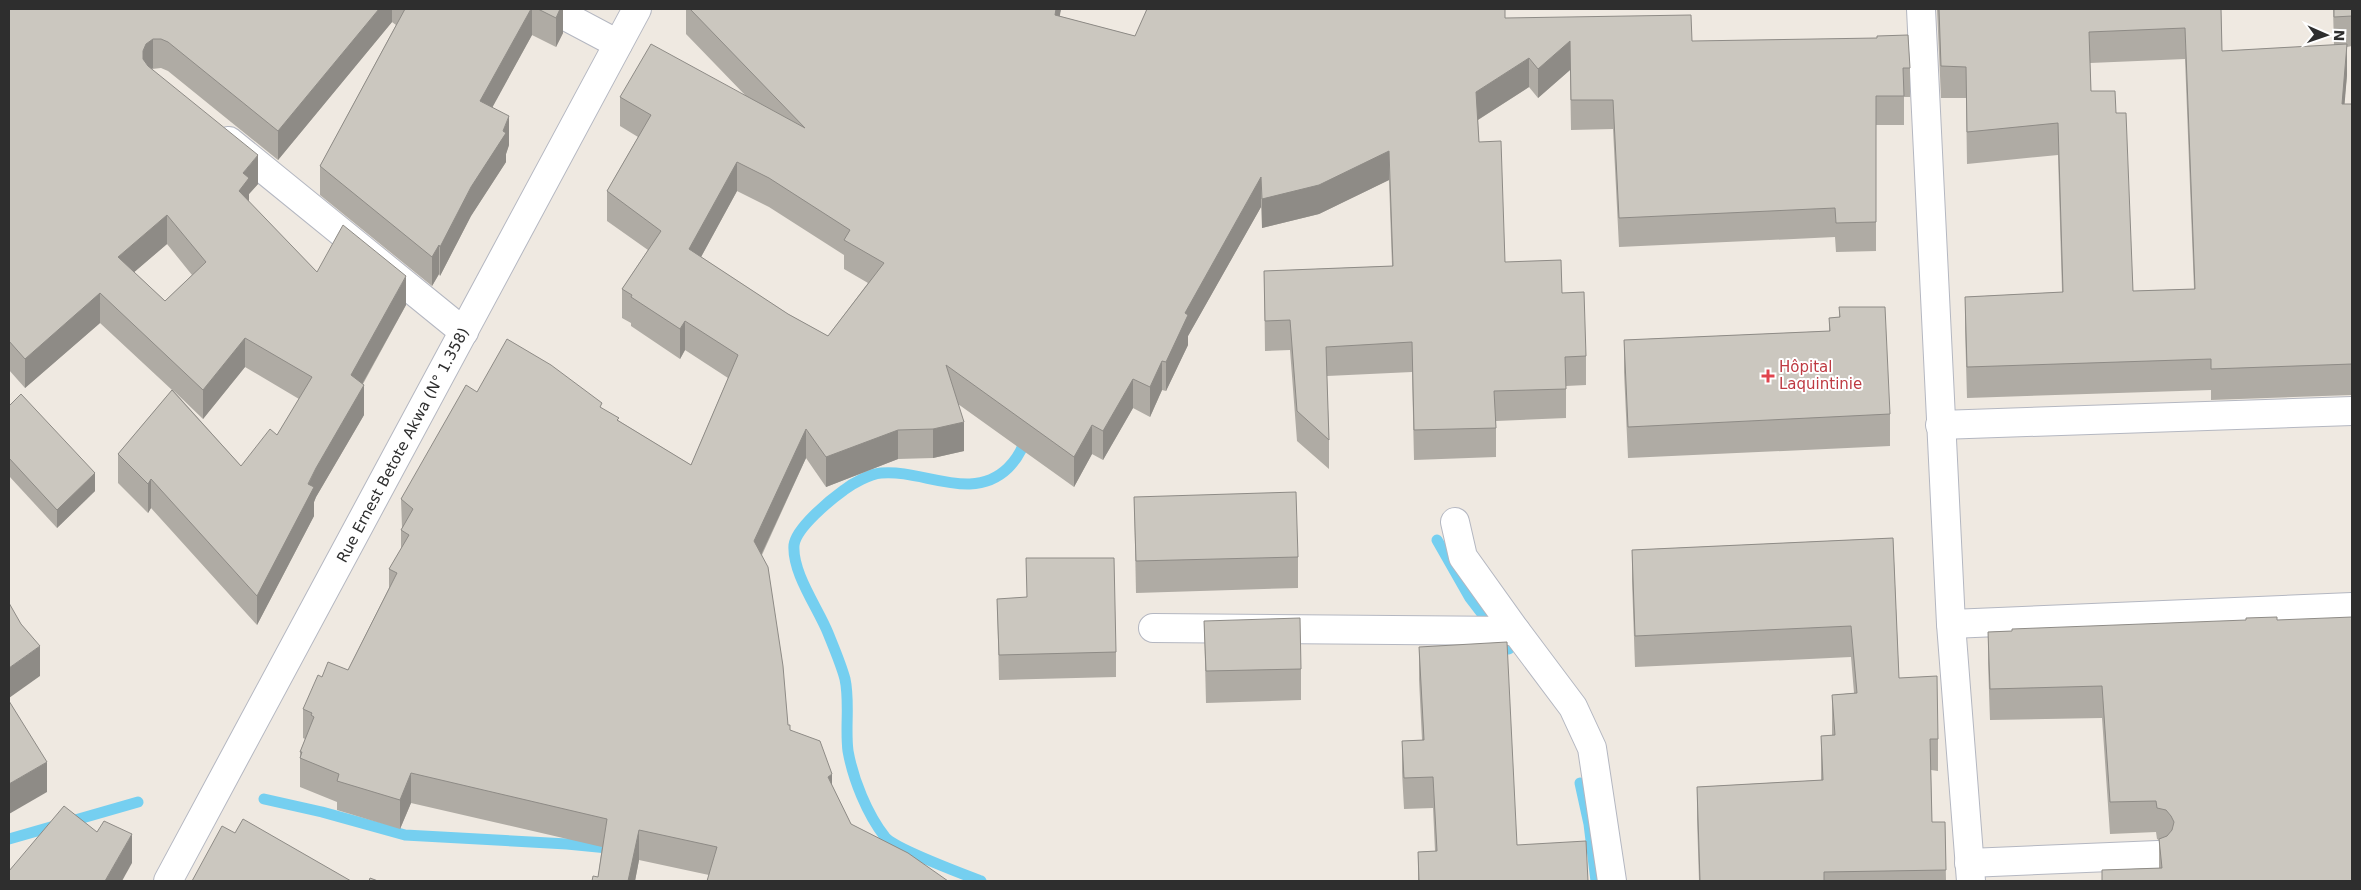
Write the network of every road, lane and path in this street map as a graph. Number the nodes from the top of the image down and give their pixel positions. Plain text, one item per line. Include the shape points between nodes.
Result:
1 (552, 9) edge
2 (637, 9) edge
3 (1921, 9) edge
4 (618, 44) junction
5 (212, 126) edge
6 (464, 332) junction
7 (2352, 411) edge
8 (1940, 425) junction
9 (1455, 522) dead end
10 (2352, 607) edge
11 (1951, 624) junction
12 (1153, 628) dead end
13 (1516, 631) junction
14 (2158, 855) edge
15 (1970, 872) edge
16 (168, 881) edge
17 (1612, 881) edge

1 - 4 street
2 - 4 street, Rue Ernest Betote Akwa (N° 1.358)
3 - 8 street
4 - 6 street, Rue Ernest Betote Akwa (N° 1.358)
5 - 6 street
6 - 16 street, Rue Ernest Betote Akwa (N° 1.358)
7 - 8 street
8 - 11 street
9 - 13 street via 1463,557
10 - 11 street
11 - 15 street
12 - 13 street
13 - 17 street via 1573,707 1592,748
14 - 15 street

